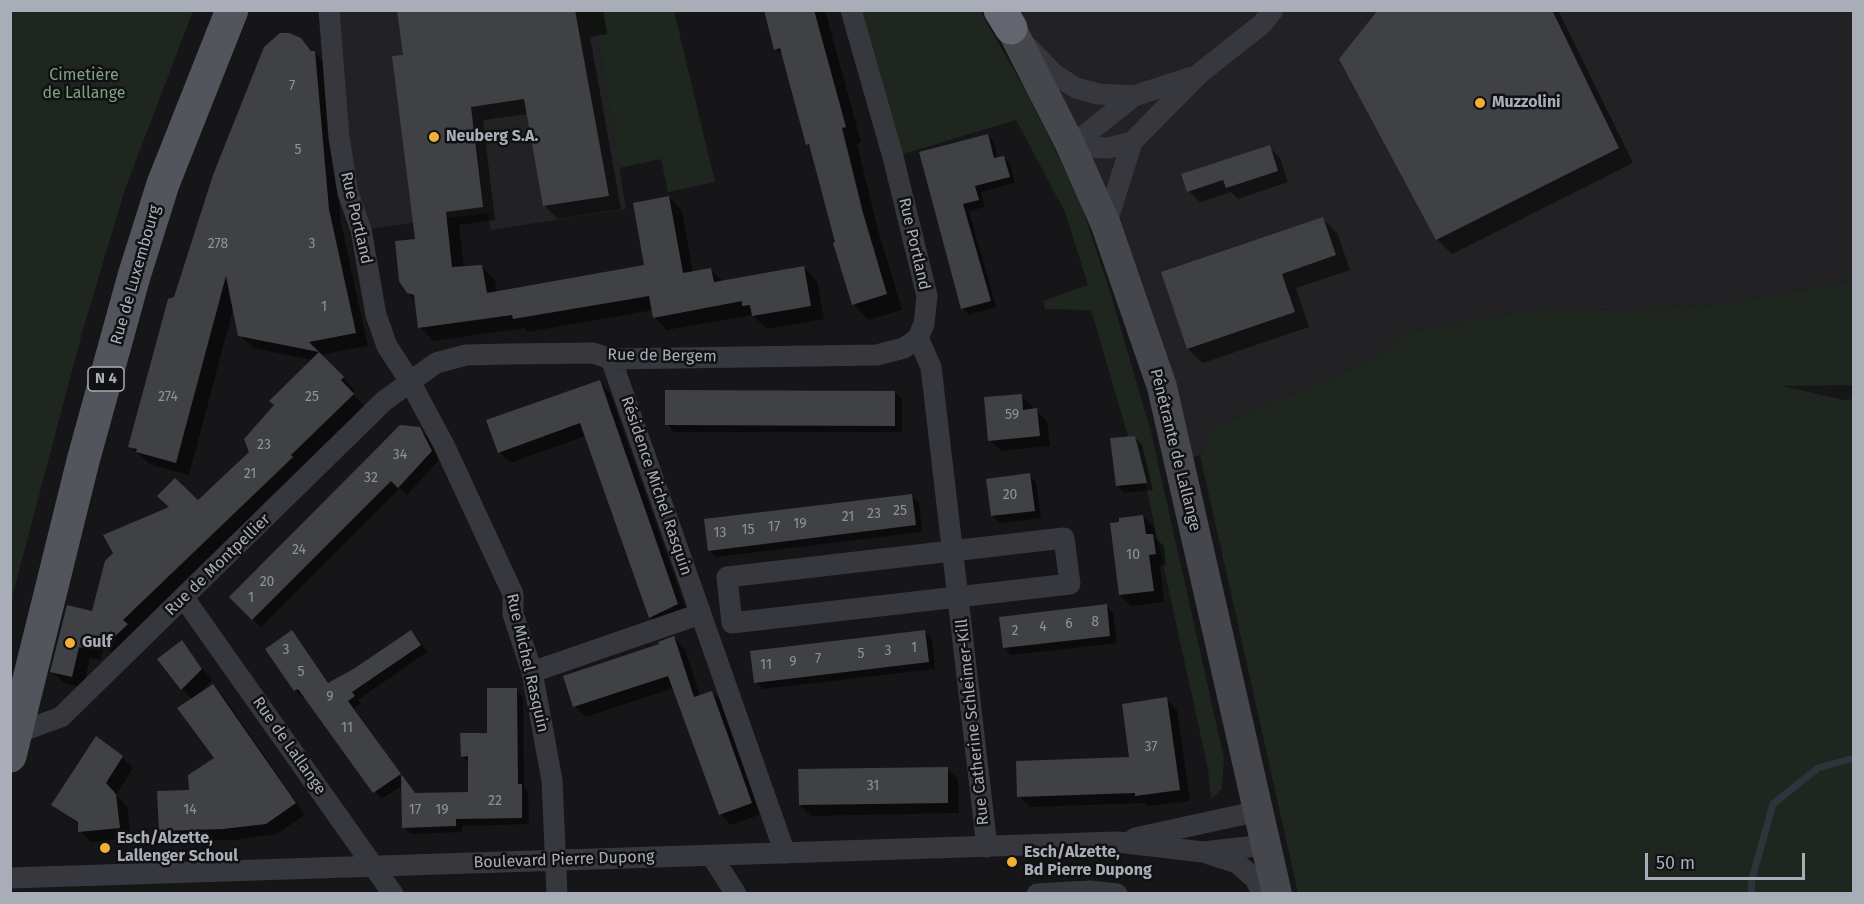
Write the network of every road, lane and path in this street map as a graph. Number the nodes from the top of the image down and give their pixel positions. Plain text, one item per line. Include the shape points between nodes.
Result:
1 (208, 10) edge
2 (225, 10) edge
3 (232, 10) edge
4 (329, 10) edge
5 (851, 10) edge
6 (1274, 10) edge
7 (1006, 19) edge
8 (218, 42) junction
9 (1200, 73) junction
10 (1134, 96) junction
11 (1132, 142) junction
12 (1071, 146) junction
13 (1106, 225) junction
14 (918, 338) junction
15 (611, 359) junction
16 (410, 380) junction
17 (954, 550) junction
18 (959, 597) junction
19 (184, 598) junction
20 (700, 614) junction
21 (10, 662) edge
22 (532, 672) junction
23 (13, 735) edge
24 (1259, 811) junction
25 (1117, 842) junction
26 (1266, 845) junction
27 (987, 847) junction
28 (1203, 852) junction
29 (785, 853) junction
30 (711, 855) junction
31 (556, 860) junction
32 (374, 867) junction
33 (10, 878) edge
34 (163, 883) edge
35 (393, 894) edge
36 (557, 894) edge
37 (736, 894) edge
38 (1037, 894) edge
39 (1117, 894) edge
40 (1263, 894) edge
41 (1277, 894) edge

1 - 21 main road, Rue de Luxembourg / N 4 via 147,167 114,271
2 - 8 main road
3 - 8 main road, Rue de Luxembourg / N 4
4 - 16 street, Rue Portland via 339,137 348,193 361,230 376,315 387,346
5 - 14 street, Rue Portland via 927,296
6 - 9 street
7 - 10 street via 1054,74 1076,88
7 - 12 main road, Pénétrante de Lallange
8 - 23 main road, Rue de Luxembourg / N 4 via 163,184 134,276
9 - 10 street
9 - 11 street
10 - 12 street
11 - 12 street via 1108,148
11 - 13 street
12 - 13 main road, Pénétrante de Lallange
13 - 24 main road, Pénétrante de Lallange via 1162,387
14 - 15 street, Rue de Bergem via 904,348 877,355
14 - 17 street via 931,367
15 - 16 street, Rue de Bergem via 593,353 466,355 436,363
15 - 20 street, Résidence Michel Rasquin
16 - 19 street, Rue de Montpellier
16 - 22 street, Rue Michel Rasquin via 513,594 513,614
17 - 18 street, Rue Catherine Schleimer-Kill
17 - 18 street, Rue Catherine Schleimer-Kill via 1064,537 1070,584
17 - 18 street, Rue Catherine Schleimer-Kill via 727,577 727,584 732,623
18 - 27 street, Rue Catherine Schleimer-Kill
19 - 23 street, Rue de Montpellier via 61,717
19 - 32 street, Rue de Lallange
20 - 22 street
20 - 29 street, Résidence Michel Rasquin
22 - 31 street, Rue Michel Rasquin via 552,780
24 - 25 street, Boulevard Pierre Dupong
24 - 26 main road, Pénétrante de Lallange
25 - 27 street, Boulevard Pierre Dupong
25 - 28 street, Boulevard Pierre Dupong
26 - 28 street, Boulevard Pierre Dupong
26 - 41 main road, Pénétrante de Lallange
27 - 29 street, Boulevard Pierre Dupong
28 - 40 street, Boulevard Pierre Dupong via 1237,863 1255,879
29 - 30 street, Boulevard Pierre Dupong
30 - 31 street, Boulevard Pierre Dupong
30 - 37 street
31 - 32 street, Boulevard Pierre Dupong
31 - 36 street, Rue Michel Rasquin
32 - 34 street, Boulevard Pierre Dupong
32 - 35 street, Rue de Lallange
33 - 34 street, Boulevard Pierre Dupong
38 - 39 street

